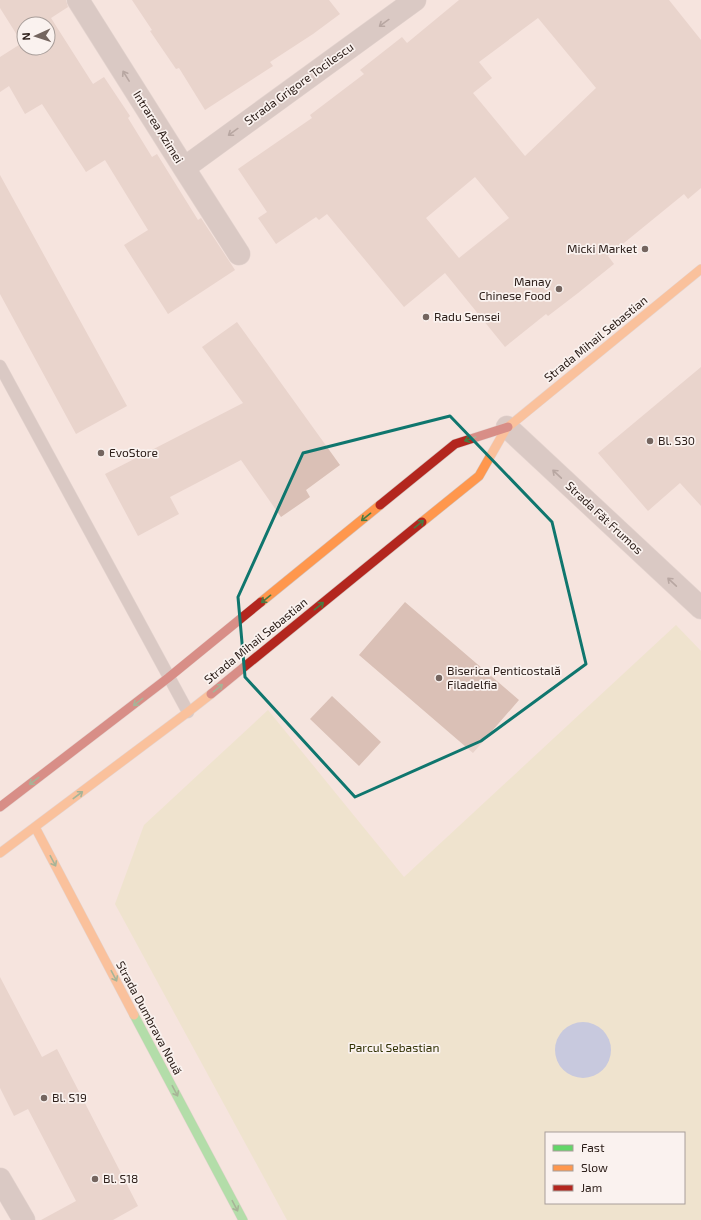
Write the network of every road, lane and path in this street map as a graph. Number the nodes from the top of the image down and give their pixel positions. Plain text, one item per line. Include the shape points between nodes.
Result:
1 (78, 0) edge
2 (415, 0) edge
3 (184, 168) junction
4 (239, 254) dead end
5 (701, 269) edge
6 (0, 366) edge
7 (507, 427) junction
8 (701, 608) edge
9 (168, 678) junction
10 (188, 712) junction
11 (0, 807) edge
12 (35, 827) junction
13 (0, 853) edge
14 (0, 1178) edge
15 (24, 1220) edge
16 (242, 1220) edge

3 -> 1 street, Intrarea Azimei
2 -> 3 street, Strada Grigore Tocilescu
3 - 4 street, Intrarea Azimei
5 - 7 main road, Strada Mihail Sebastian
6 - 9 lane
8 -> 7 street, Strada Făt Frumos
7 -> 9 main road, Strada Mihail Sebastian via 455,444
10 -> 7 main road, Strada Mihail Sebastian via 479,476
9 - 10 lane
9 -> 11 main road, Strada Mihail Sebastian
12 -> 10 main road, Strada Mihail Sebastian
12 - 13 main road, Strada Mihail Sebastian
12 -> 16 main road, Strada Dumbrava Nouă
14 - 15 street

